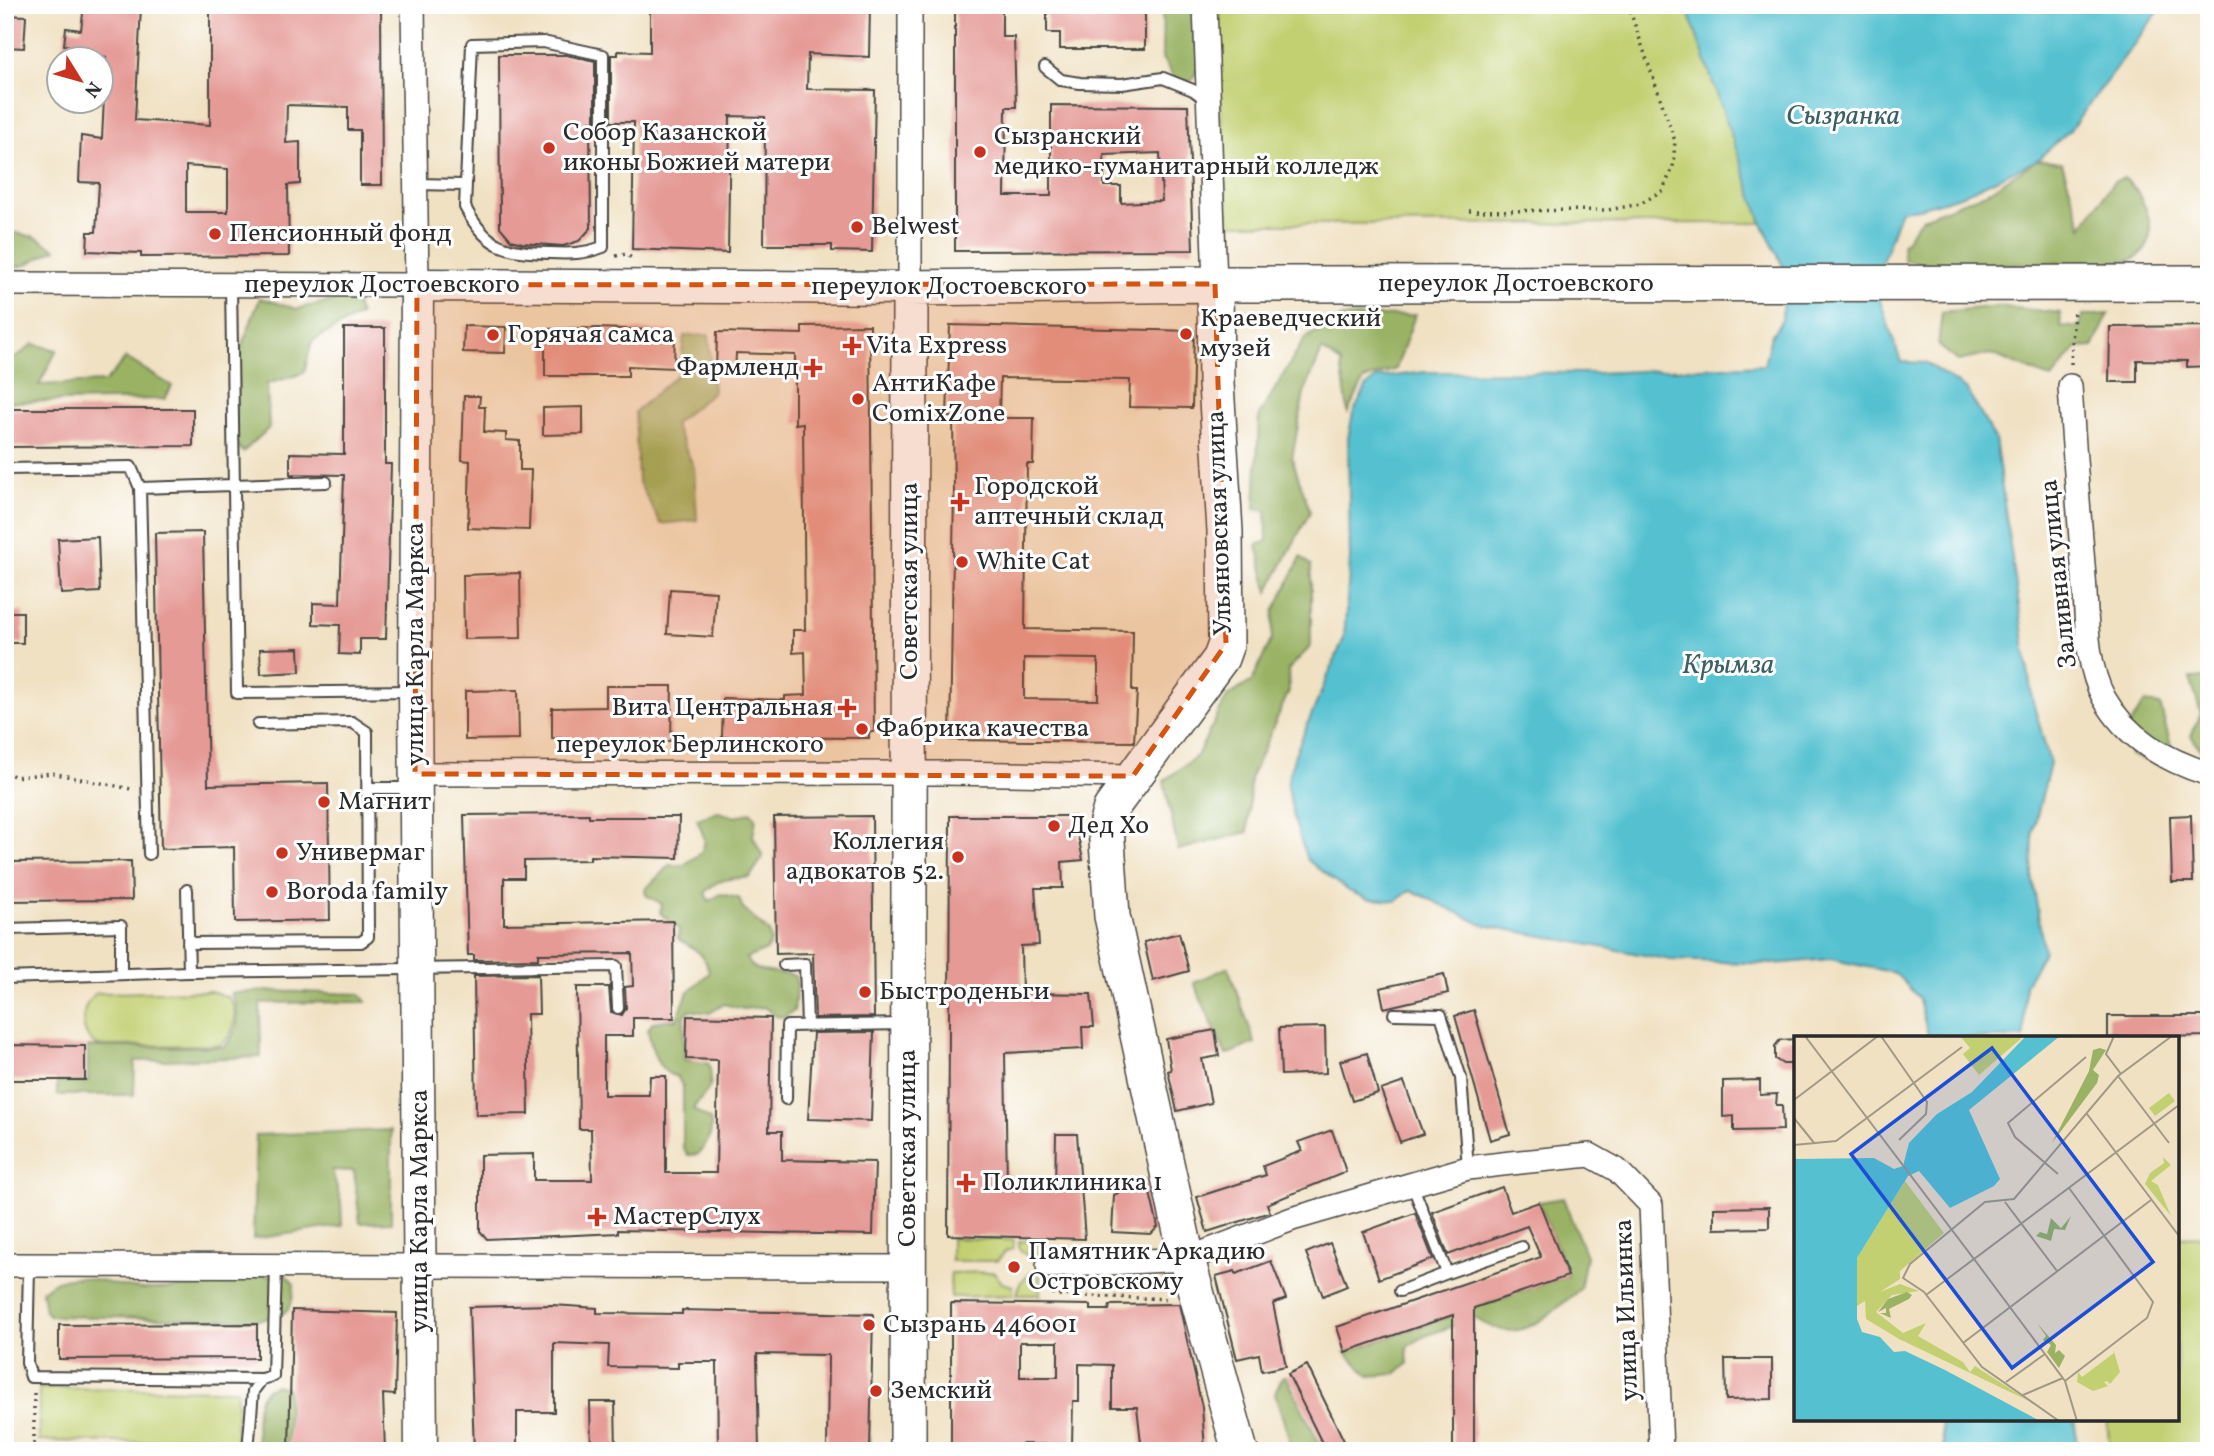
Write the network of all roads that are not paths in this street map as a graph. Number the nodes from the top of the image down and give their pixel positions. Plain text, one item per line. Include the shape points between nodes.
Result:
1 (413, 5) edge
2 (910, 5) edge
3 (1205, 5) edge
4 (1045, 67) dead end
5 (1210, 103) junction
6 (416, 184) junction
7 (465, 185) junction
8 (2209, 283) edge
9 (5, 284) edge
10 (231, 284) junction
11 (1215, 284) junction
12 (417, 285) junction
13 (910, 288) junction
14 (2070, 386) road end
15 (5, 469) edge
16 (326, 482) dead end
17 (234, 484) junction
18 (139, 488) junction
19 (415, 691) junction
20 (258, 724) dead end
21 (910, 774) junction
22 (2209, 774) edge
23 (1133, 776) junction
24 (415, 781) junction
25 (368, 788) junction
26 (149, 854) dead end
27 (187, 890) dead end
28 (5, 929) edge
29 (188, 943) junction
30 (784, 965) dead end
31 (418, 969) junction
32 (189, 972) junction
33 (121, 974) junction
34 (5, 978) edge
35 (618, 1008) dead end
36 (1394, 1014) dead end
37 (908, 1024) junction
38 (807, 1026) junction
39 (786, 1099) dead end
40 (1468, 1168) junction
41 (1412, 1184) junction
42 (1522, 1247) dead end
43 (1187, 1259) junction
44 (5, 1265) edge
45 (29, 1265) junction
46 (276, 1266) junction
47 (1048, 1266) road end
48 (421, 1267) junction
49 (908, 1267) junction
50 (1447, 1273) junction
51 (1400, 1291) dead end
52 (262, 1379) junction
53 (248, 1451) edge
54 (421, 1451) edge
55 (908, 1451) edge
56 (1240, 1451) edge
57 (1661, 1451) edge

1 - 6 street, улица Карла Маркса
2 - 13 street, Советская улица
3 - 5 street, Ульяновская улица
4 - 5 lane via 1062,80 1080,83 1163,78
5 - 11 street, Ульяновская улица
6 - 7 lane
6 - 12 street, улица Карла Маркса
7 - 7 lane via 472,44 543,42 603,55 603,247 584,254 519,253 502,248 475,227 465,207
8 - 11 main road, переулок Достоевского
9 - 10 street, переулок Достоевского
10 - 12 street, переулок Достоевского
10 - 17 lane
11 - 13 main road, переулок Достоевского
11 - 23 main road, Ульяновская улица via 1226,644 1221,658
12 - 13 street, переулок Достоевского
12 - 19 street, улица Карла Маркса
13 - 21 main road, Советская улица
14 - 22 street, Заливная улица via 2090,650 2102,696 2145,745 2176,763
15 - 18 lane via 131,467
16 - 17 lane
17 - 18 lane
17 - 19 lane via 237,692
18 - 26 lane
19 - 24 street, улица Карла Маркса
20 - 25 lane via 352,722 362,726 368,732
21 - 23 street, переулок Берлинского
21 - 24 street, переулок Берлинского
21 - 37 main road, Советская улица
23 - 43 main road, Ульяновская улица via 1111,808 1106,825 1112,916
24 - 25 lane
24 - 31 street, улица Карла Маркса
25 - 29 lane via 368,937 362,942
27 - 29 lane
28 - 33 lane via 121,926
29 - 32 lane
30 - 38 lane via 805,964
31 - 32 lane
31 - 35 lane via 616,966
31 - 48 street, улица Карла Маркса
32 - 33 lane
33 - 34 lane
36 - 40 lane via 1441,1015 1461,1078
37 - 38 lane
37 - 49 main road, Советская улица
38 - 39 lane via 787,1026
40 - 41 street
40 - 57 street, улица Ильинка via 1590,1155 1617,1170 1651,1205
41 - 43 street via 1292,1219
41 - 50 lane
42 - 50 lane
43 - 47 street
43 - 56 main road, Ульяновская улица
44 - 45 street
45 - 46 street
45 - 52 lane via 27,1363 31,1377
46 - 48 street
46 - 52 lane via 273,1376
48 - 49 street
48 - 54 street, улица Карла Маркса
49 - 55 main road, Советская улица
50 - 51 lane
52 - 53 lane via 253,1391

